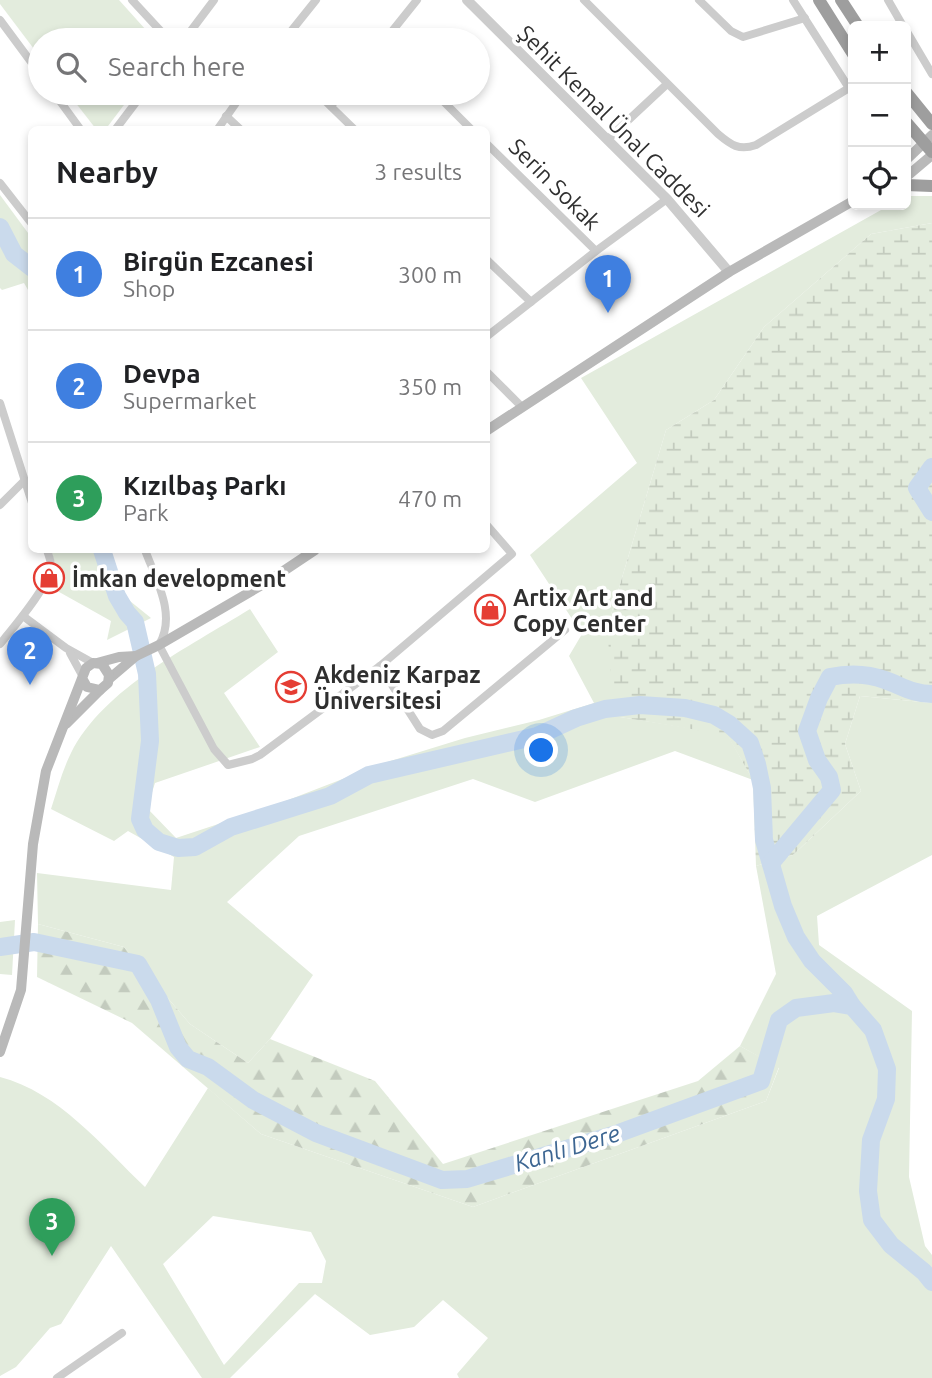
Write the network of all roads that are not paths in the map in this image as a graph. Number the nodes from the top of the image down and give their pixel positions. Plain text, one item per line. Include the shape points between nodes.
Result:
1 (132, 0) edge
2 (214, 0) edge
3 (316, 0) edge
4 (417, 0) edge
5 (467, 0) edge
6 (584, 0) edge
7 (699, 0) edge
8 (793, 0) edge
9 (819, 0) edge
10 (841, 0) edge
11 (888, 0) edge
12 (805, 18) junction
13 (0, 20) edge
14 (855, 21) edge
15 (901, 21) edge
16 (158, 28) edge
17 (193, 28) edge
18 (294, 28) edge
19 (395, 28) edge
20 (911, 38) edge
21 (848, 46) edge
22 (28, 58) edge
23 (932, 74) edge
24 (667, 84) junction
25 (911, 98) edge
26 (63, 105) edge
27 (135, 105) edge
28 (234, 105) edge
29 (447, 105) edge
30 (331, 106) edge
31 (226, 116) junction
32 (932, 124) edge
33 (78, 126) edge
34 (118, 126) edge
35 (220, 126) edge
36 (237, 126) edge
37 (351, 126) edge
38 (468, 126) edge
39 (911, 127) edge
40 (607, 140) junction
41 (930, 147) edge
42 (490, 148) edge
43 (911, 157) edge
44 (911, 171) edge
45 (0, 183) edge
46 (911, 185) edge
47 (932, 186) edge
48 (667, 199) junction
49 (848, 204) edge
50 (28, 219) edge
51 (596, 251) junction
52 (490, 263) edge
53 (729, 272) junction
54 (531, 302) junction
55 (490, 334) edge
56 (490, 376) edge
57 (0, 403) edge
58 (522, 407) junction
59 (490, 429) edge
60 (24, 481) junction
61 (28, 492) edge
62 (0, 505) edge
63 (490, 529) edge
64 (48, 553) edge
65 (146, 553) edge
66 (310, 553) edge
67 (23, 616) junction
68 (565, 630) dead end
69 (0, 645) edge
70 (159, 645) junction
71 (66, 648) junction
72 (136, 656) junction
73 (95, 663) junction
74 (380, 666) junction
75 (83, 678) junction
76 (109, 679) junction
77 (100, 690) junction
78 (64, 726) junction
79 (4, 1035) edge
80 (0, 1052) edge
81 (122, 1332) dead end
82 (57, 1378) edge

1 - 16 street
2 - 17 street
3 - 18 street
4 - 19 street
5 - 40 street, Şehit Kemal Ünal Caddesi
6 - 24 street
7 - 12 street via 743,37
8 - 12 street
9 - 21 highway
10 - 14 highway
11 - 15 street
12 - 24 street via 849,88 746,149 734,147 718,135
13 - 22 street
20 - 23 street
24 - 40 street
25 - 32 highway
26 - 33 street
27 - 34 street
28 - 31 street
29 - 38 street
30 - 37 street
31 - 35 street
31 - 36 street
39 - 41 highway
40 - 48 street, Şehit Kemal Ünal Caddesi
41 - 43 main road
41 - 44 main road
42 - 51 street, Serin Sokak
45 - 50 street
46 - 47 highway
48 - 51 street
48 - 53 street, Şehit Kemal Ünal Caddesi
49 - 53 main road
51 - 54 street
52 - 54 street
53 - 58 main road
54 - 55 street
56 - 58 street
57 - 60 street
58 - 59 main road
60 - 61 street
60 - 62 street
63 - 74 street via 512,554
64 - 67 street via 49,575
65 - 70 street via 167,617
66 - 70 main road
67 - 69 street
67 - 71 street
68 - 74 street via 443,731 432,735 420,729
70 - 72 main road
70 - 74 street via 214,748 229,765 253,760
71 - 73 street
71 - 75 street
72 - 73 main road
72 - 76 main road
73 - 75 main road via 86,668
73 - 76 main road via 108,670
75 - 77 main road via 87,687
75 - 78 main road
76 - 77 main road
77 - 78 main road
78 - 79 main road via 46,771 39,807 21,990
79 - 80 main road
81 - 82 street

